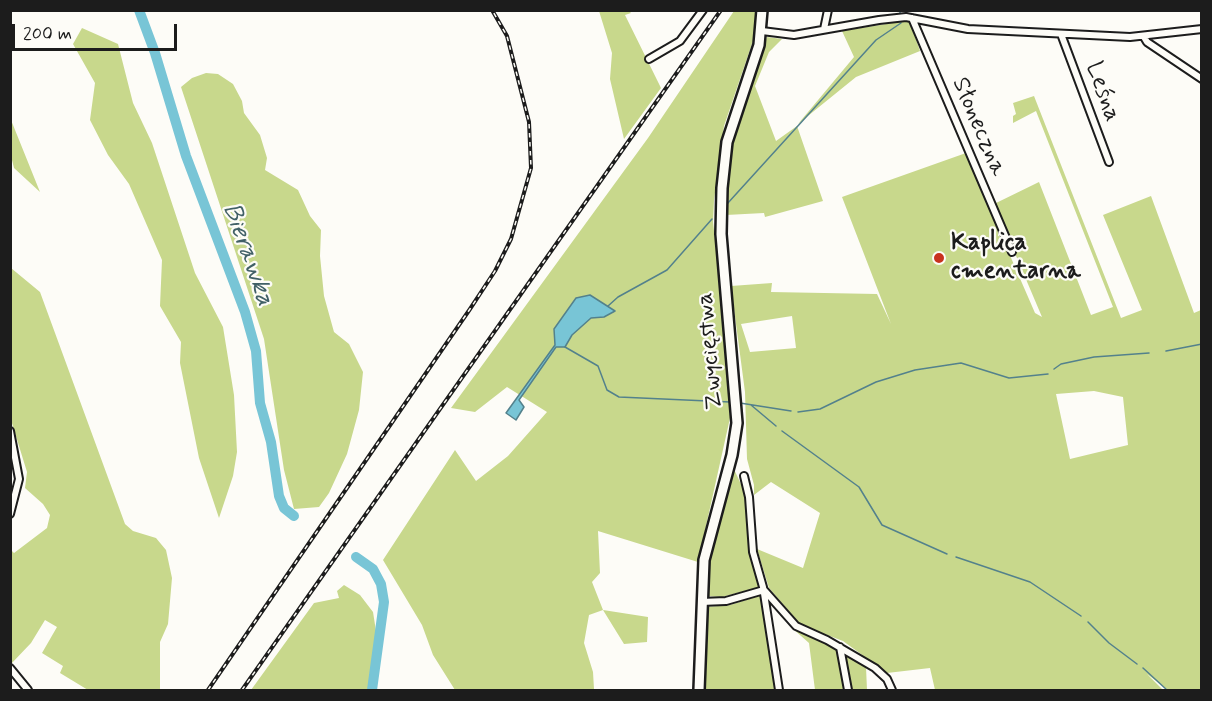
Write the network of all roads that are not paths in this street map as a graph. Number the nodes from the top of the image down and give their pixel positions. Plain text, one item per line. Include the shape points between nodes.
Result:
1 (703, 10) edge
2 (762, 10) edge
3 (828, 10) edge
4 (912, 18) junction
5 (824, 29) junction
6 (1202, 29) edge
7 (762, 31) junction
8 (1061, 34) junction
9 (1144, 37) junction
10 (649, 59) dead end
11 (1202, 79) edge
12 (1109, 162) dead end
13 (1012, 252) dead end
14 (10, 431) edge
15 (744, 476) dead end
16 (10, 514) edge
17 (764, 590) junction
18 (701, 602) junction
19 (840, 647) junction
20 (10, 668) edge
21 (28, 690) edge
22 (699, 690) edge
23 (779, 690) edge
24 (848, 690) edge
25 (892, 690) edge

1 - 10 street via 680,41
2 - 7 main road, Zwycięstwa
3 - 5 street
4 - 5 street, Leśna
4 - 8 street, Leśna via 968,29
4 - 13 street, Słoneczna
5 - 7 street, Leśna via 794,35
6 - 9 street, Leśna
7 - 18 main road, Zwycięstwa via 729,134 725,161 721,234 736,430 707,545
8 - 9 street, Leśna
8 - 12 street, Leśna
9 - 11 street
14 - 16 street via 19,483
15 - 17 street via 753,552
17 - 18 street via 723,602
17 - 19 street via 796,626
17 - 23 street
18 - 22 main road, Zwycięstwa
19 - 24 street
19 - 25 street via 881,672
20 - 21 street

